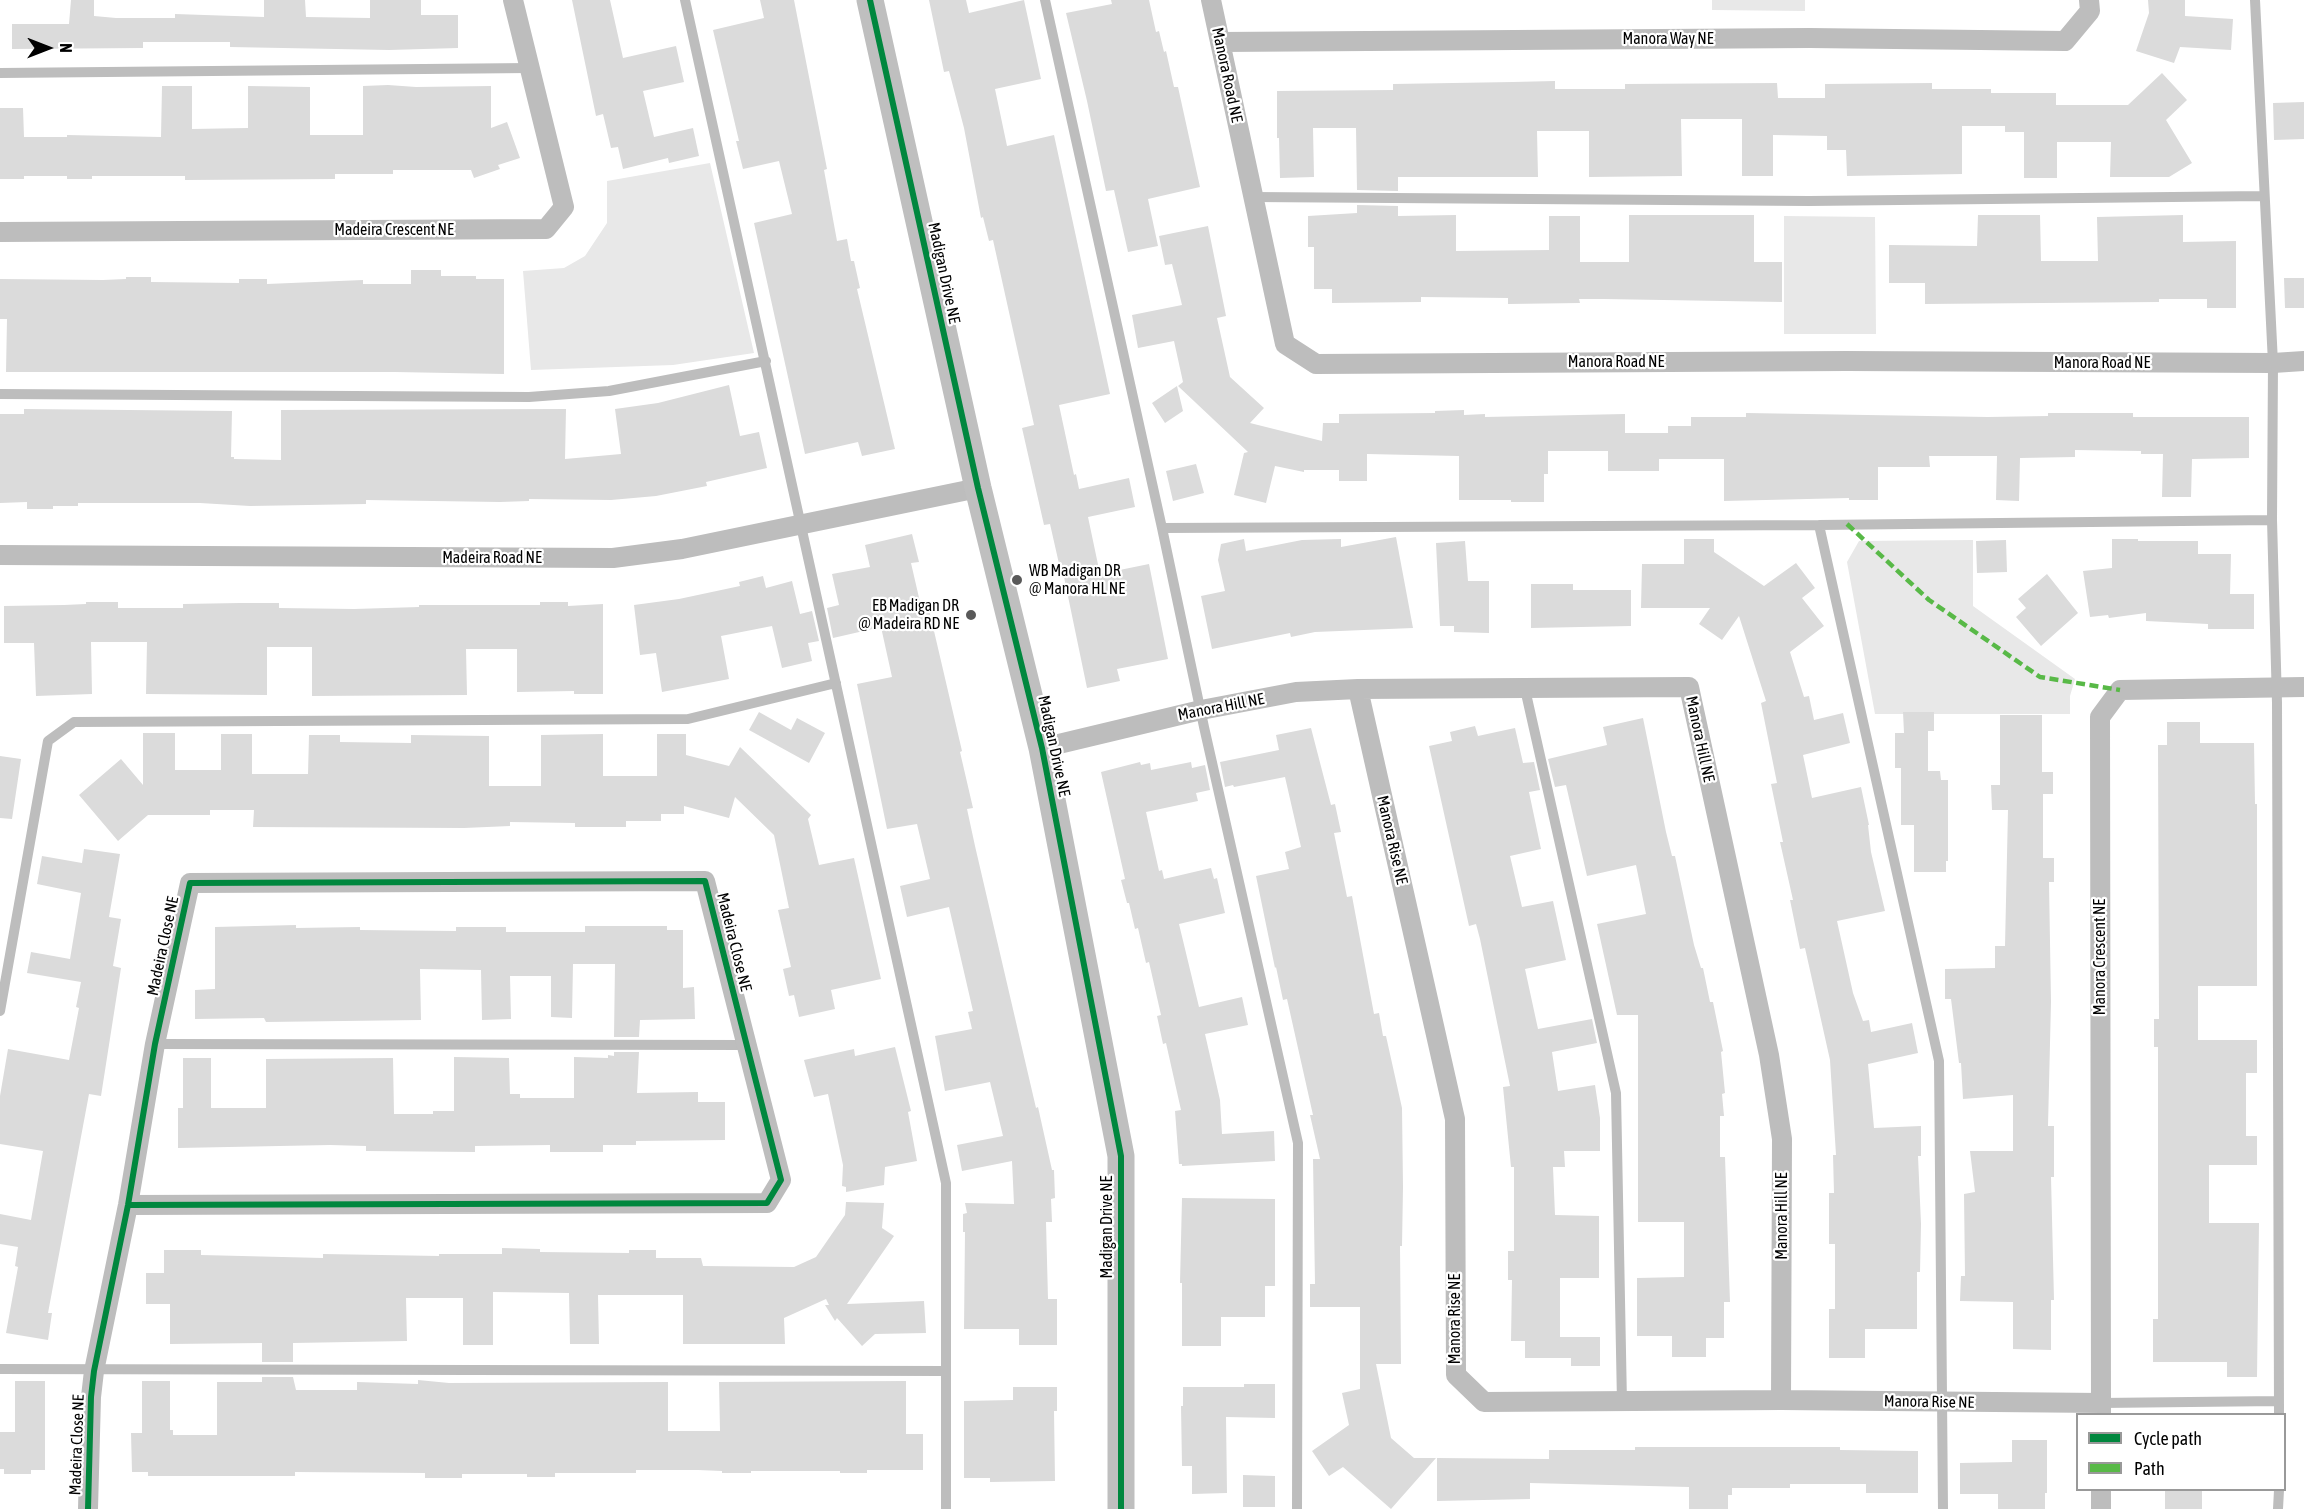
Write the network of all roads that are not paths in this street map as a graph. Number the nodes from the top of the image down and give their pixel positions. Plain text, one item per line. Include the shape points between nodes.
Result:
1 (513, 0) edge
2 (685, 0) edge
3 (870, 0) edge
4 (1045, 0) edge
5 (1211, 0) edge
6 (2090, 0) edge
7 (2255, 0) edge
8 (1221, 42) junction
9 (530, 68) junction
10 (0, 73) edge
11 (2263, 196) junction
12 (1253, 197) junction
13 (0, 232) edge
14 (766, 362) junction
15 (2304, 362) edge
16 (2273, 363) junction
17 (0, 394) edge
18 (978, 488) junction
19 (2272, 520) junction
20 (799, 524) junction
21 (1819, 525) junction
22 (1162, 528) junction
23 (0, 555) edge
24 (836, 683) junction
25 (2276, 687) junction
26 (2304, 687) edge
27 (1525, 689) junction
28 (1358, 690) junction
29 (1201, 710) junction
30 (1042, 748) junction
31 (0, 1011) edge
32 (155, 1044) junction
33 (747, 1045) junction
34 (128, 1205) junction
35 (0, 1369) edge
36 (94, 1371) junction
37 (946, 1371) junction
38 (1781, 1400) junction
39 (2279, 1401) junction
40 (1622, 1403) junction
41 (1942, 1403) junction
42 (2101, 1409) edge
43 (2279, 1413) edge
44 (2101, 1491) edge
45 (2278, 1491) edge
46 (88, 1509) edge
47 (946, 1509) edge
48 (1121, 1509) edge
49 (1297, 1509) edge
50 (1943, 1509) edge
51 (2101, 1509) edge
52 (2278, 1509) edge

1 - 9 street, Madeira Crescent NE
2 - 14 lane
3 - 18 street, Madigan Drive NE
4 - 22 lane
5 - 8 street, Manora Road NE
6 - 8 street, Manora Way NE via 2090,11 2065,41 1809,38
7 - 11 lane
8 - 12 street, Manora Road NE
9 - 10 lane
9 - 13 street, Madeira Crescent NE via 564,207 546,230
11 - 12 lane via 1809,201
11 - 16 lane
12 - 16 street, Manora Road NE via 1286,344 1316,364
14 - 17 lane via 609,391 529,397
14 - 20 lane
15 - 16 street, Manora Road NE
16 - 19 lane
18 - 20 street, Madeira Road NE
18 - 30 street, Madigan Drive NE
19 - 21 lane
19 - 25 lane
20 - 23 street, Madeira Road NE via 682,549 613,558
20 - 24 lane
21 - 22 lane
21 - 41 lane via 1939,1061
22 - 29 lane
24 - 31 lane via 688,719 74,722 48,741
24 - 37 lane via 946,1183
25 - 26 street, Manora Crescent NE
25 - 39 lane
25 - 42 street, Manora Crescent NE via 2120,690 2100,717
27 - 28 street, Manora Hill NE
27 - 38 street, Manora Hill NE via 1689,687 1769,1054 1782,1139
27 - 40 lane via 1616,1093
28 - 29 street, Manora Hill NE via 1296,692
28 - 40 street, Manora Rise NE via 1455,1119 1456,1375 1484,1402
29 - 30 street, Manora Hill NE
29 - 49 lane via 1298,1143
30 - 48 street, Madigan Drive NE via 1121,1156
32 - 33 lane
32 - 33 street, Madeira Close NE via 190,883 705,881
32 - 34 street, Madeira Close NE
33 - 34 street, Madeira Close NE via 781,1180 767,1203
34 - 36 street, Madeira Close NE
35 - 36 lane
36 - 37 lane
36 - 46 street, Madeira Close NE
37 - 47 lane
38 - 40 street, Manora Rise NE
38 - 41 street, Manora Rise NE
39 - 42 lane
39 - 43 lane
41 - 42 street, Manora Rise NE
41 - 50 lane
44 - 51 street
45 - 52 lane

